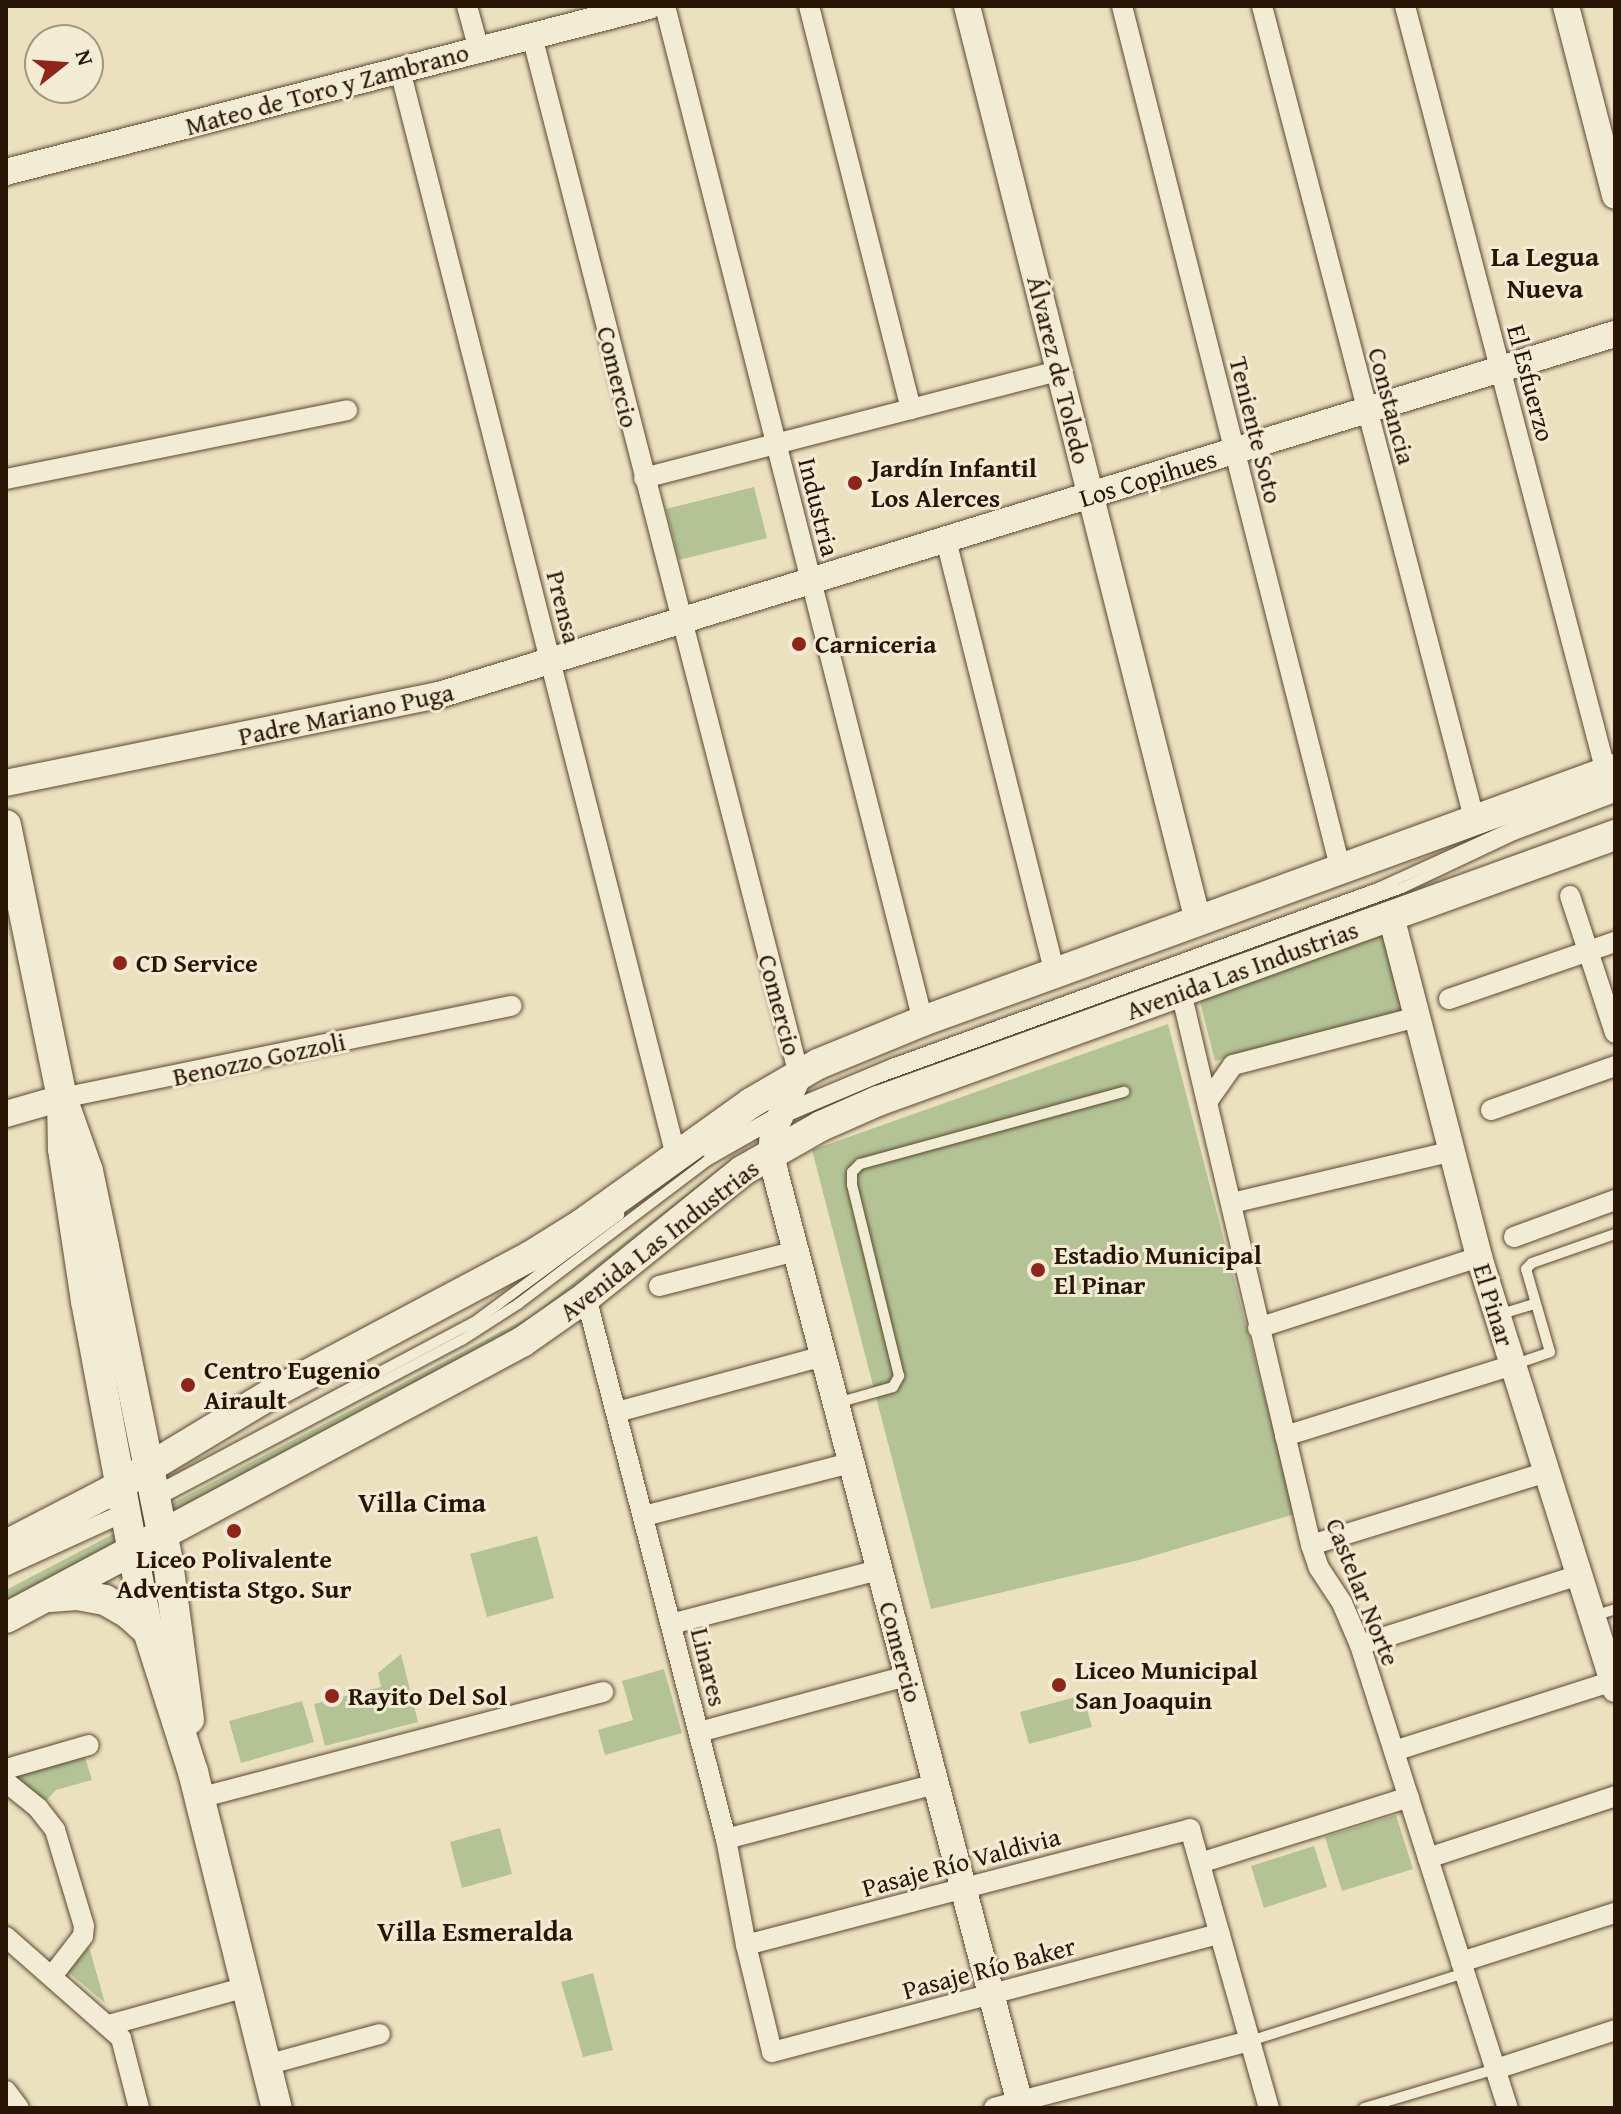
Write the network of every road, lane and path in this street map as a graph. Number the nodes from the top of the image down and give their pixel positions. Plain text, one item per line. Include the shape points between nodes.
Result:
1 (467, 6) edge
2 (649, 6) edge
3 (665, 6) edge
4 (809, 6) edge
5 (967, 6) edge
6 (1122, 6) edge
7 (1262, 6) edge
8 (1405, 6) edge
9 (1566, 6) edge
10 (532, 36) junction
11 (479, 50) junction
12 (400, 70) junction
13 (6, 172) edge
14 (1615, 196) edge
15 (1615, 334) edge
16 (1501, 370) junction
17 (1059, 371) junction
18 (911, 409) junction
19 (347, 410) dead end
20 (1367, 411) junction
21 (776, 444) junction
22 (1234, 451) junction
23 (644, 478) junction
24 (6, 479) edge
25 (1091, 496) junction
26 (946, 540) junction
27 (811, 582) junction
28 (681, 622) junction
29 (551, 662) junction
30 (1613, 781) edge
31 (6, 783) edge
32 (1474, 818) junction
33 (6, 825) edge
34 (1615, 835) edge
35 (1340, 867) junction
36 (1570, 896) dead end
37 (1391, 916) junction
38 (1198, 921) junction
39 (1615, 942) edge
40 (1588, 951) junction
41 (1055, 973) junction
42 (1181, 992) junction
43 (1449, 999) dead end
44 (512, 1006) dead end
45 (1417, 1017) junction
46 (923, 1021) junction
47 (1615, 1033) edge
48 (1615, 1066) edge
49 (799, 1075) junction
50 (1124, 1092) dead end
51 (62, 1098) junction
52 (1207, 1102) junction
53 (1491, 1110) dead end
54 (6, 1114) edge
55 (779, 1116) junction
56 (1450, 1152) junction
57 (771, 1154) junction
58 (676, 1156) junction
59 (1615, 1200) edge
60 (1232, 1203) junction
61 (1615, 1234) edge
62 (1514, 1237) dead end
63 (796, 1251) junction
64 (1479, 1257) junction
65 (659, 1286) dead end
66 (586, 1297) junction
67 (1535, 1304) junction
68 (1498, 1315) junction
69 (1258, 1328) junction
70 (823, 1356) junction
71 (1513, 1365) junction
72 (835, 1403) junction
73 (617, 1412) junction
74 (1285, 1436) junction
75 (851, 1463) junction
76 (1547, 1472) junction
77 (139, 1499) junction
78 (644, 1516) junction
79 (162, 1532) junction
80 (6, 1545) edge
81 (1311, 1545) junction
82 (131, 1548) junction
83 (6, 1561) edge
84 (879, 1570) junction
85 (6, 1571) edge
86 (1579, 1575) junction
87 (44, 1598) junction
88 (1604, 1613) edge
89 (6, 1618) edge
90 (671, 1624) junction
91 (148, 1631) junction
92 (1360, 1645) junction
93 (907, 1676) junction
94 (1614, 1685) edge
95 (603, 1692) dead end
96 (699, 1732) junction
97 (89, 1745) dead end
98 (1394, 1751) junction
99 (6, 1769) edge
100 (6, 1782) edge
101 (936, 1784) junction
102 (196, 1785) junction
103 (1615, 1796) edge
104 (1409, 1797) junction
105 (726, 1839) junction
106 (1428, 1858) junction
107 (1200, 1863) junction
108 (963, 1889) junction
109 (1615, 1913) edge
110 (1220, 1934) junction
111 (6, 1937) edge
112 (746, 1945) junction
113 (1463, 1967) junction
114 (52, 1976) junction
115 (246, 1987) junction
116 (991, 1995) junction
117 (109, 2025) junction
118 (1615, 2030) edge
119 (380, 2034) dead end
120 (1250, 2041) junction
121 (772, 2052) joint
122 (266, 2065) junction
123 (1496, 2069) junction
124 (6, 2091) edge
125 (1011, 2106) edge
126 (19, 2108) edge
127 (139, 2108) edge
128 (277, 2108) edge
129 (1269, 2108) edge
130 (1364, 2108) edge
131 (1508, 2108) edge

1 - 11 street
2 - 10 street, Mateo de Toro y Zambrano
3 - 21 street, Industria
4 - 18 street
5 - 17 street, Álvarez de Toledo
6 - 22 street, Teniente Soto
7 - 20 street, Constancia
8 - 16 street, El Esfuerzo
9 - 14 street
10 - 11 street, Mateo de Toro y Zambrano
10 - 23 street, Comercio
11 - 12 street, Mateo de Toro y Zambrano
12 - 13 street, Mateo de Toro y Zambrano
12 - 29 street, Prensa
15 - 16 street, Los Copihues
16 - 20 street, Los Copihues
16 - 30 street, El Esfuerzo
17 - 18 street
17 - 25 street, Álvarez de Toledo
18 - 21 street
19 - 24 street
20 - 22 street, Los Copihues
20 - 32 street, Constancia
21 - 23 street
21 - 27 street, Industria
22 - 25 street, Los Copihues
22 - 35 street, Teniente Soto
23 - 28 street, Comercio
25 - 26 street, Los Copihues
25 - 38 street, Álvarez de Toledo
26 - 27 street, Los Copihues
26 - 41 street
27 - 28 street, Los Copihues
27 - 46 street, Industria
28 - 29 street, Padre Mariano Puga
28 - 49 street, Comercio
29 - 31 street, Padre Mariano Puga via 409,703
29 - 58 street, Prensa
30 - 32 main road, Avenida Las Industrias
30 - 55 lane via 1390,884 892,1064
32 - 35 main road, Avenida Las Industrias
33 - 51 main road
34 - 37 main road, Avenida Las Industrias
35 - 38 main road, Avenida Las Industrias
36 - 40 street
37 - 42 main road, Avenida Las Industrias
37 - 45 street, El Pinar
38 - 41 main road, Avenida Las Industrias
39 - 40 street
40 - 43 street
40 - 47 street
41 - 46 main road, Avenida Las Industrias
42 - 52 street, Castelar Norte
42 - 57 main road, Avenida Las Industrias via 878,1101
44 - 51 street, Benozzo Gozzoli
45 - 52 street via 1233,1065
45 - 56 street, El Pinar
46 - 49 main road, Avenida Las Industrias
48 - 53 street
49 - 55 street, Comercio
49 - 58 main road, Avenida Las Industrias
50 - 72 lane via 860,1164 852,1172 899,1376 893,1387
51 - 54 street, Benozzo Gozzoli
51 - 77 main road via 88,1171
52 - 60 street, Castelar Norte
55 - 57 street, Comercio
55 - 77 lane via 707,1161 462,1340
56 - 60 street
56 - 64 street, El Pinar
57 - 63 street, Comercio
57 - 66 main road, Avenida Las Industrias via 727,1182
58 - 77 main road, Avenida Las Industrias via 529,1257 271,1394
59 - 62 street
60 - 69 street, Castelar Norte
61 - 67 lane via 1532,1263 1526,1269
63 - 65 street
63 - 70 street, Comercio
64 - 68 street, El Pinar
64 - 69 street
66 - 73 street, Linares
66 - 79 main road, Avenida Las Industrias via 482,1365
67 - 68 lane
67 - 71 lane via 1550,1352
68 - 71 street, El Pinar
69 - 74 street, Castelar Norte
70 - 72 street, Comercio
70 - 73 street
71 - 74 street
71 - 76 street, El Pinar
72 - 75 street, Comercio
73 - 78 street, Linares
74 - 81 street, Castelar Norte
75 - 78 street
75 - 84 street, Comercio
76 - 81 street
76 - 86 street, El Pinar
77 - 79 main road
77 - 80 main road, Avenida Las Industrias
77 - 82 main road
77 - 83 lane
77 - 85 lane
78 - 90 street, Linares
79 - 82 main road, Avenida Las Industrias
79 - 102 main road
81 - 92 street, Castelar Norte
82 - 87 main road, Avenida Las Industrias
82 - 91 main road
84 - 90 street
84 - 93 street, Comercio
86 - 88 street, El Pinar
86 - 92 street
87 - 89 main road, Avenida Las Industrias
87 - 91 main road via 77,1595 105,1600
88 - 94 street, El Pinar
90 - 96 street, Linares
91 - 102 main road
92 - 98 street, Castelar Norte
93 - 96 street
93 - 101 street, Comercio
94 - 98 street
95 - 102 street
96 - 105 street, Linares
97 - 99 street
98 - 104 street, Castelar Norte
100 - 114 street via 55,1830 84,1926 83,1936
101 - 105 street
101 - 108 street, Comercio
102 - 115 main road
103 - 106 street
104 - 106 street, Castelar Norte
104 - 107 street
105 - 112 street, Linares
106 - 113 street, Castelar Norte
107 - 108 street, Pasaje Río Valdivia via 1190,1829
107 - 110 street
108 - 112 street, Pasaje Río Valdivia
108 - 116 street, Comercio
109 - 113 street
110 - 116 street, Pasaje Río Baker
110 - 120 street
111 - 114 street
112 - 121 street, Linares
113 - 120 lane
113 - 123 street, Castelar Norte
114 - 117 street
115 - 117 street
115 - 122 main road
116 - 121 street, Pasaje Río Baker
116 - 125 street, Comercio
117 - 127 street via 126,2048
118 - 123 street
119 - 122 street
120 - 125 street
120 - 129 street
122 - 128 main road
123 - 130 lane
123 - 131 street, Castelar Norte
124 - 126 street

